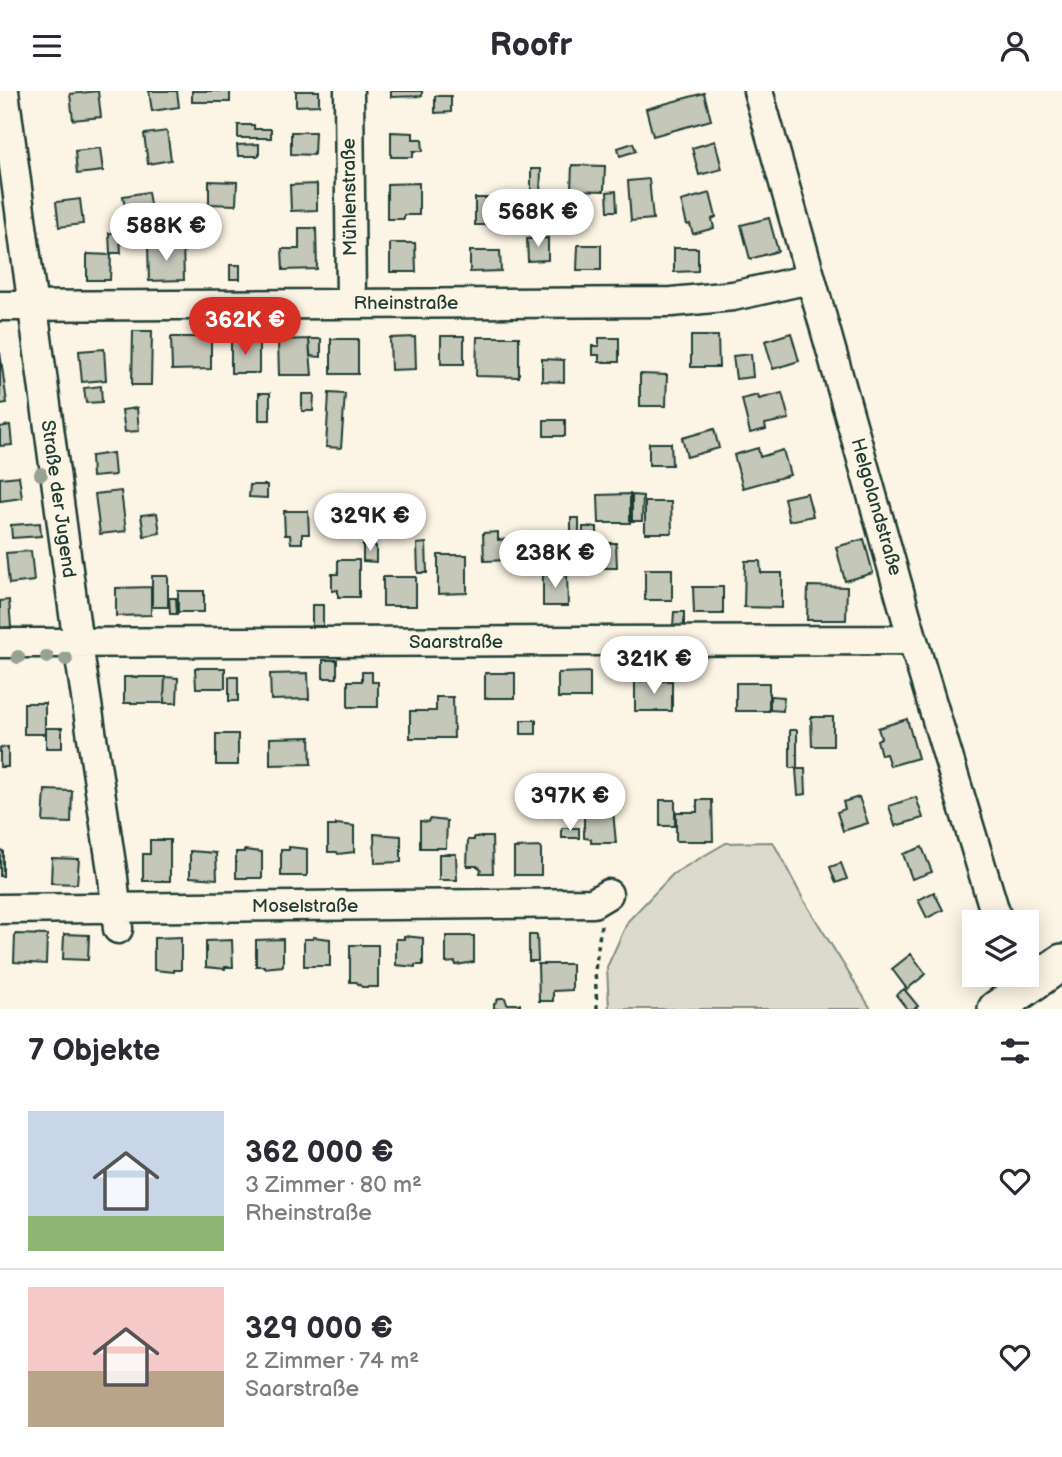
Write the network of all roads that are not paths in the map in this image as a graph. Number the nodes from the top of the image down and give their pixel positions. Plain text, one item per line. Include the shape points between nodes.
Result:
1 (4, 91) edge
2 (349, 91) edge
3 (758, 91) edge
4 (810, 279) junction
5 (351, 302) junction
6 (0, 306) edge
7 (32, 306) junction
8 (912, 637) junction
9 (0, 643) edge
10 (78, 644) junction
11 (600, 898) road end
12 (0, 909) edge
13 (994, 910) edge
14 (116, 918) junction
15 (1062, 962) edge
16 (1013, 996) edge

1 - 7 street, Straße der Jugend
2 - 5 street, Mühlenstraße
3 - 4 street, Helgolandstraße
4 - 5 street, Rheinstraße via 733,296 671,302
4 - 8 street, Helgolandstraße
5 - 7 street, Rheinstraße
6 - 7 street, Rheinstraße
7 - 10 street, Straße der Jugend
8 - 10 street, Saarstraße
8 - 13 street, Helgolandstraße
9 - 10 street, Saarstraße
10 - 14 street, Straße der Jugend
11 - 14 street, Moselstraße
12 - 14 street, Moselstraße
15 - 16 main road

